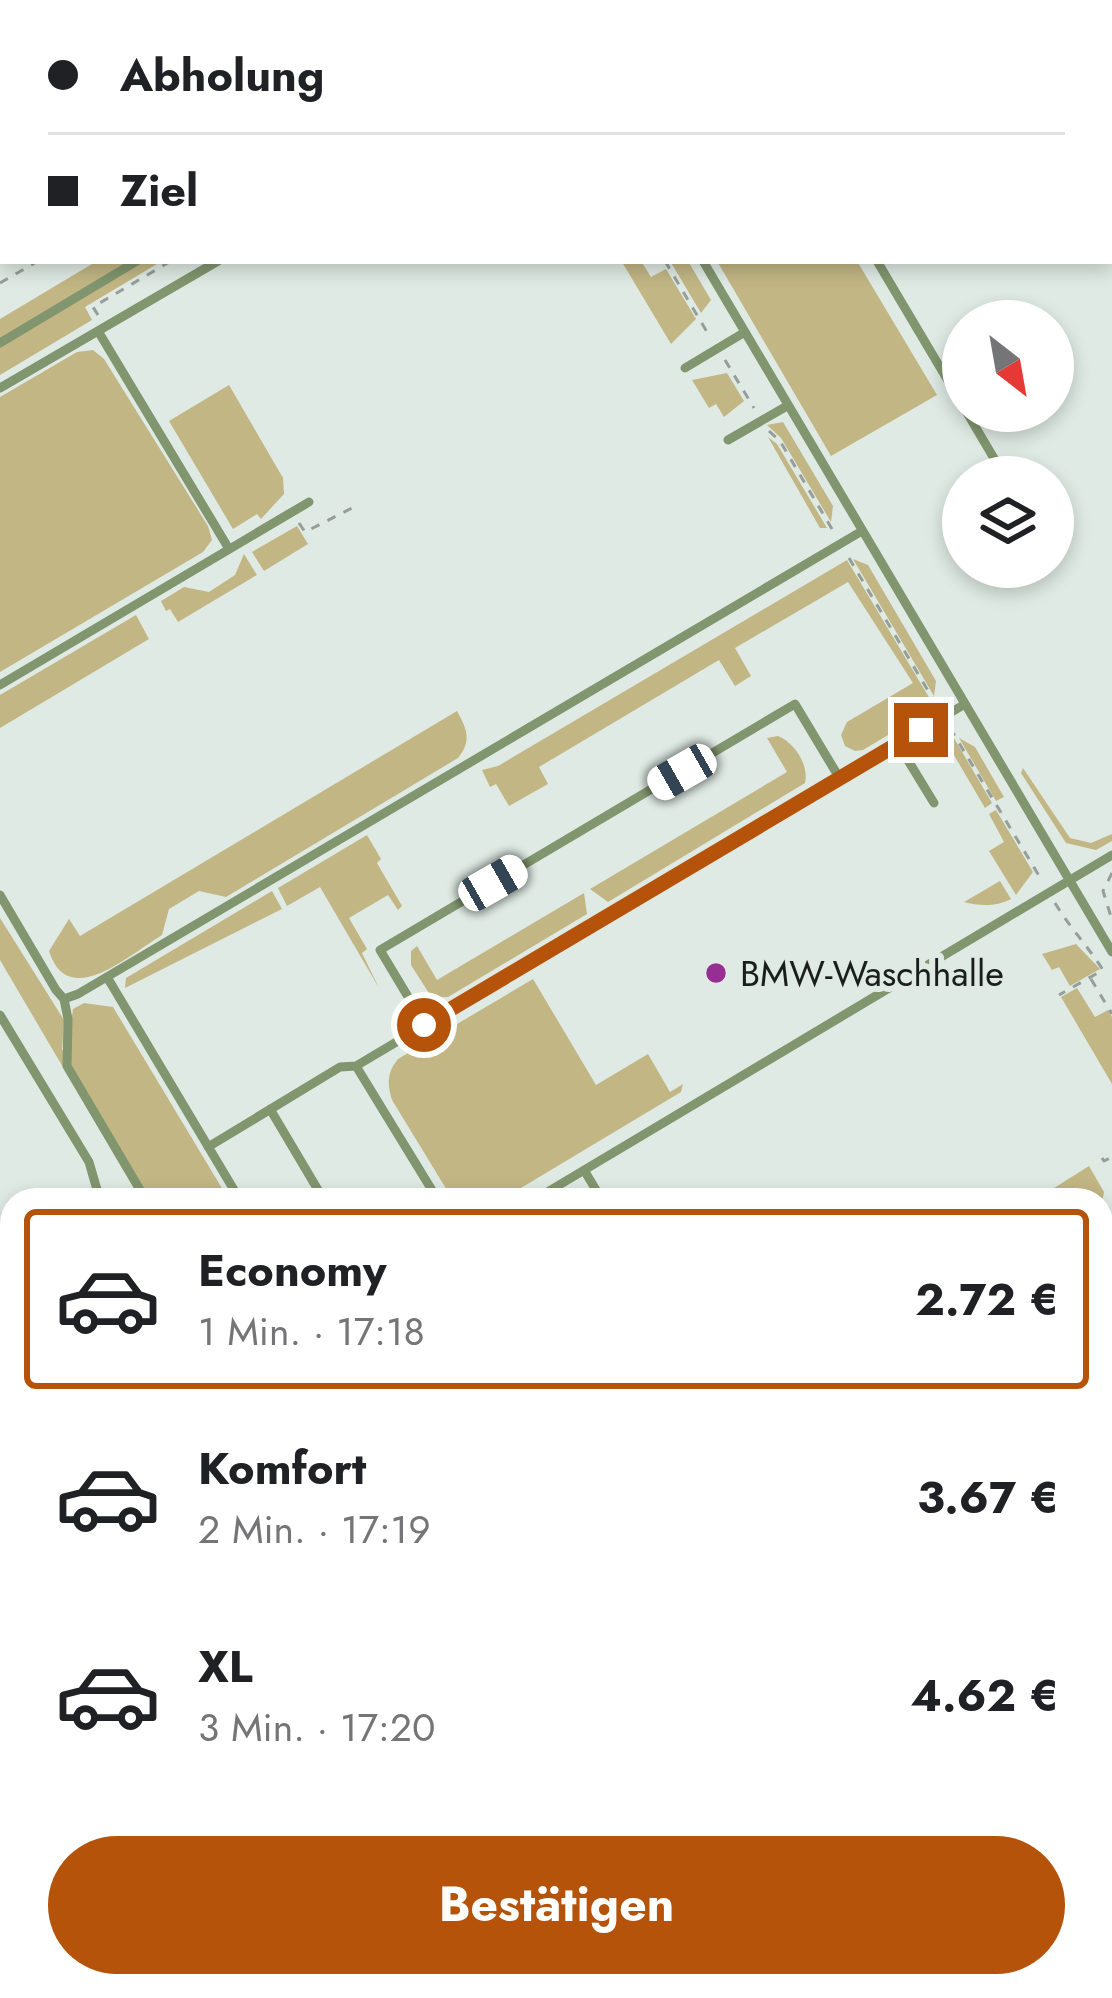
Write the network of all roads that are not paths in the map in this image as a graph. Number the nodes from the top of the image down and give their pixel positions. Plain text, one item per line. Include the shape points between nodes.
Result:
1 (132, 264) edge
2 (213, 264) edge
3 (705, 264) edge
4 (879, 264) edge
5 (102, 329) junction
6 (745, 332) junction
7 (0, 343) edge
8 (685, 368) dead end
9 (942, 372) edge
10 (0, 388) edge
11 (788, 406) junction
12 (728, 440) dead end
13 (309, 502) dead end
14 (862, 531) junction
15 (229, 549) junction
16 (0, 685) edge
17 (965, 704) junction
18 (898, 744) junction
19 (840, 779) junction
20 (934, 803) dead end
21 (1112, 855) edge
22 (1070, 880) junction
23 (0, 895) edge
24 (1112, 952) edge
25 (107, 976) junction
26 (64, 998) junction
27 (0, 1015) edge
28 (424, 1025) junction
29 (356, 1066) junction
30 (270, 1109) junction
31 (208, 1147) junction
32 (584, 1170) junction
33 (97, 1188) edge
34 (139, 1188) edge
35 (233, 1188) edge
36 (317, 1188) edge
37 (431, 1188) edge
38 (554, 1188) edge
39 (595, 1188) edge

1 - 7 lane
2 - 5 lane
3 - 6 lane
4 - 9 lane
5 - 10 lane
5 - 15 lane
6 - 8 lane
6 - 11 lane
11 - 12 lane
11 - 14 lane
13 - 15 lane
14 - 17 lane
14 - 25 lane
15 - 16 lane
17 - 18 lane
17 - 22 lane
18 - 19 lane
18 - 20 lane
19 - 28 lane
19 - 28 lane via 795,704 380,950
21 - 22 lane
22 - 24 lane
22 - 32 lane
23 - 26 lane
25 - 26 lane
25 - 31 lane
26 - 34 lane via 67,1066
27 - 33 lane via 89,1162
28 - 29 lane
29 - 30 lane via 340,1067
29 - 37 lane
30 - 31 lane
30 - 36 lane
31 - 35 lane
32 - 38 lane
32 - 39 lane

